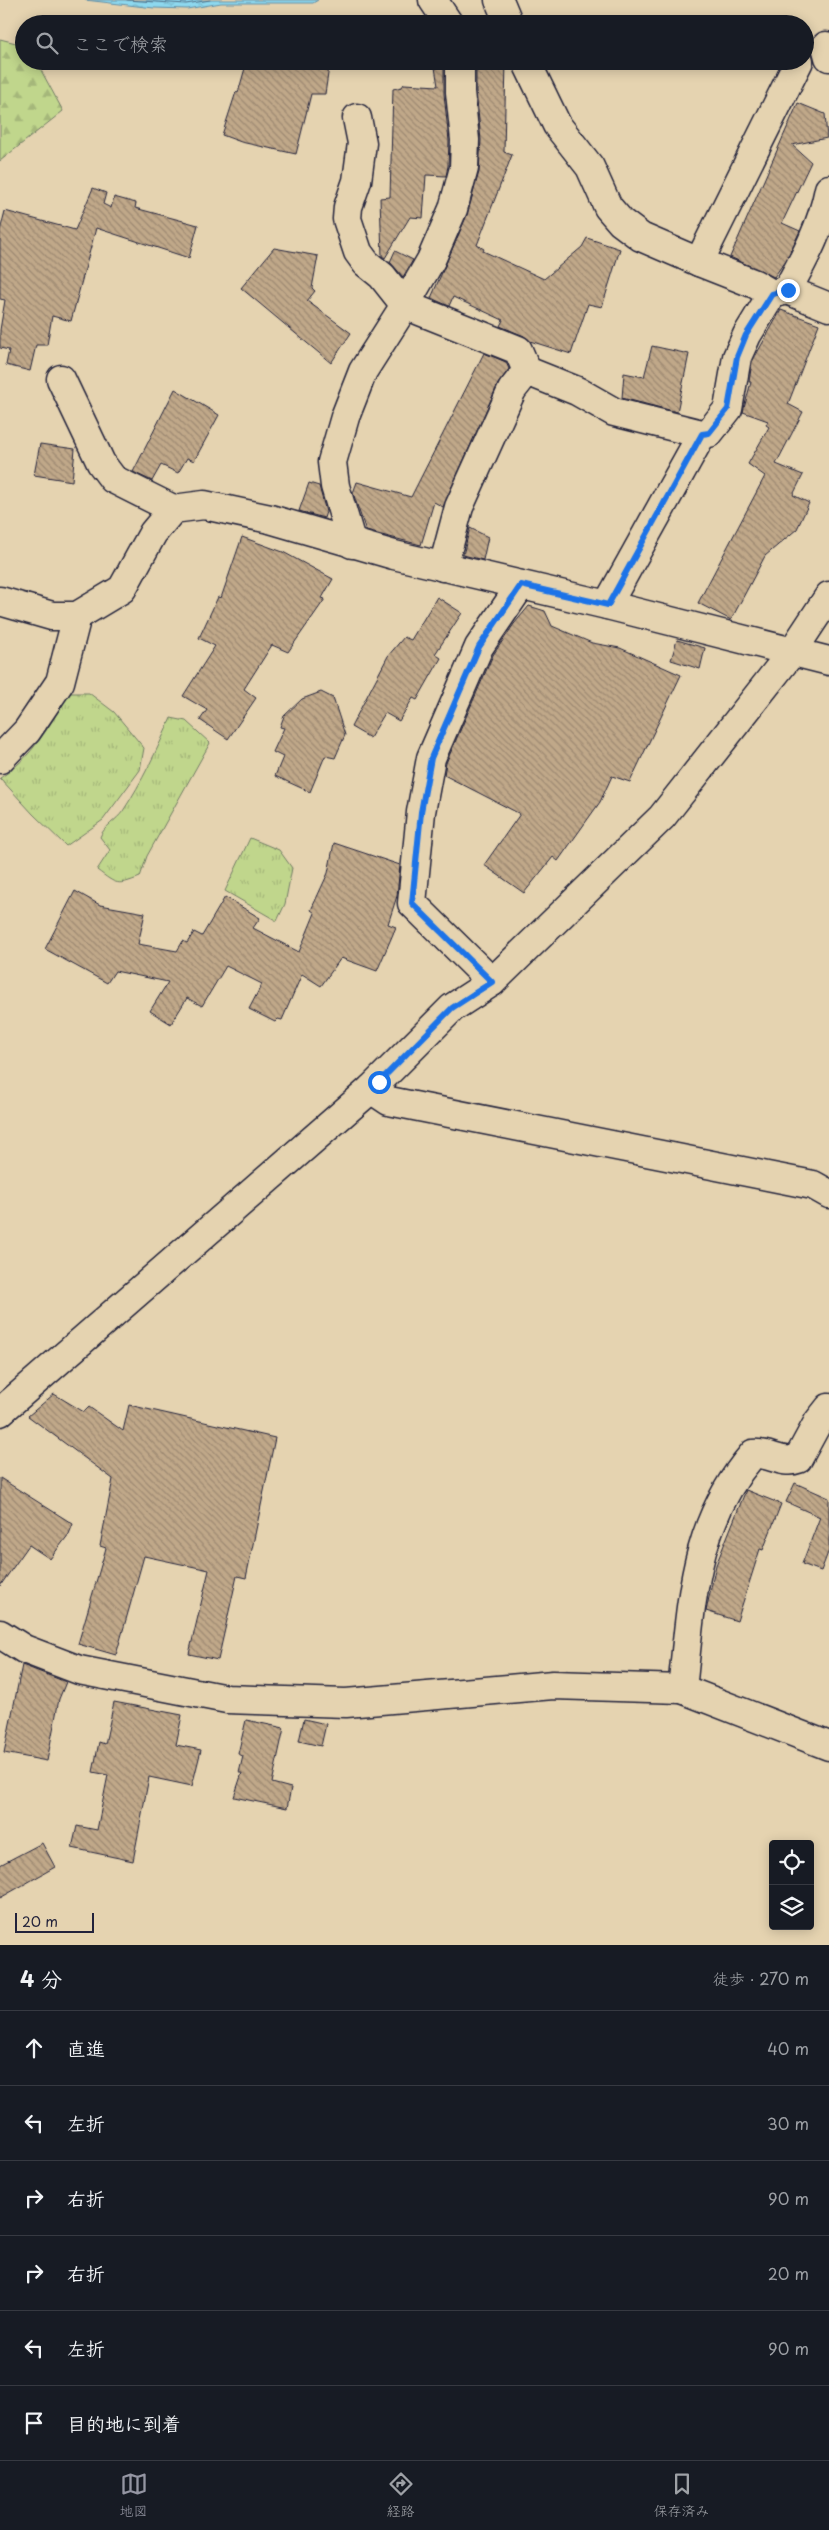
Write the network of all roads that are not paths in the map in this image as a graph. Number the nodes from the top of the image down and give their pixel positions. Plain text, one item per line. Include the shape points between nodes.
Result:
1 (433, 0) edge
2 (499, 0) edge
3 (443, 15) edge
4 (506, 15) edge
5 (460, 70) edge
6 (530, 70) edge
7 (803, 70) edge
8 (358, 118) dead end
9 (829, 190) edge
10 (699, 262) junction
11 (780, 292) junction
12 (405, 306) junction
13 (829, 307) edge
14 (527, 371) junction
15 (61, 379) dead end
16 (702, 434) junction
17 (173, 509) junction
18 (352, 544) junction
19 (443, 567) junction
20 (521, 585) junction
21 (829, 596) edge
22 (0, 601) edge
23 (608, 605) junction
24 (77, 616) junction
25 (792, 652) junction
26 (829, 661) edge
27 (0, 759) edge
28 (492, 982) junction
29 (371, 1089) junction
30 (829, 1194) edge
31 (829, 1408) edge
32 (0, 1412) edge
33 (0, 1634) edge
34 (682, 1689) junction
35 (829, 1746) edge

1 - 3 street
2 - 4 street
5 - 12 street via 464,168 453,209 431,260
6 - 10 street via 557,125 590,167 608,207 621,222 641,237
7 - 10 street
8 - 12 street via 362,143 347,220 358,252 394,289
9 - 11 street via 813,241
10 - 11 street
11 - 13 street
11 - 16 street via 746,335 737,357 728,409 709,433
12 - 14 street via 518,350
12 - 18 street via 363,371 332,462 335,486
14 - 16 street via 578,391 614,412
14 - 19 street via 512,390 459,507
15 - 17 street via 101,463 113,479
16 - 23 street
17 - 18 street via 204,505
17 - 24 street via 153,533 122,589
18 - 19 street
19 - 20 street
20 - 23 street
20 - 28 street via 479,647 431,758 423,797 412,903
21 - 25 street
22 - 24 street via 52,616
23 - 25 street
24 - 27 street via 60,682 27,731
25 - 26 street
25 - 28 street via 662,817
28 - 29 street via 452,1008
29 - 30 street via 389,1101 814,1185
29 - 32 street
31 - 34 street via 798,1460 791,1462 762,1453 753,1454 740,1469 714,1515 700,1551
33 - 34 street via 24,1649 79,1670 227,1699 346,1703 553,1685
34 - 35 street

